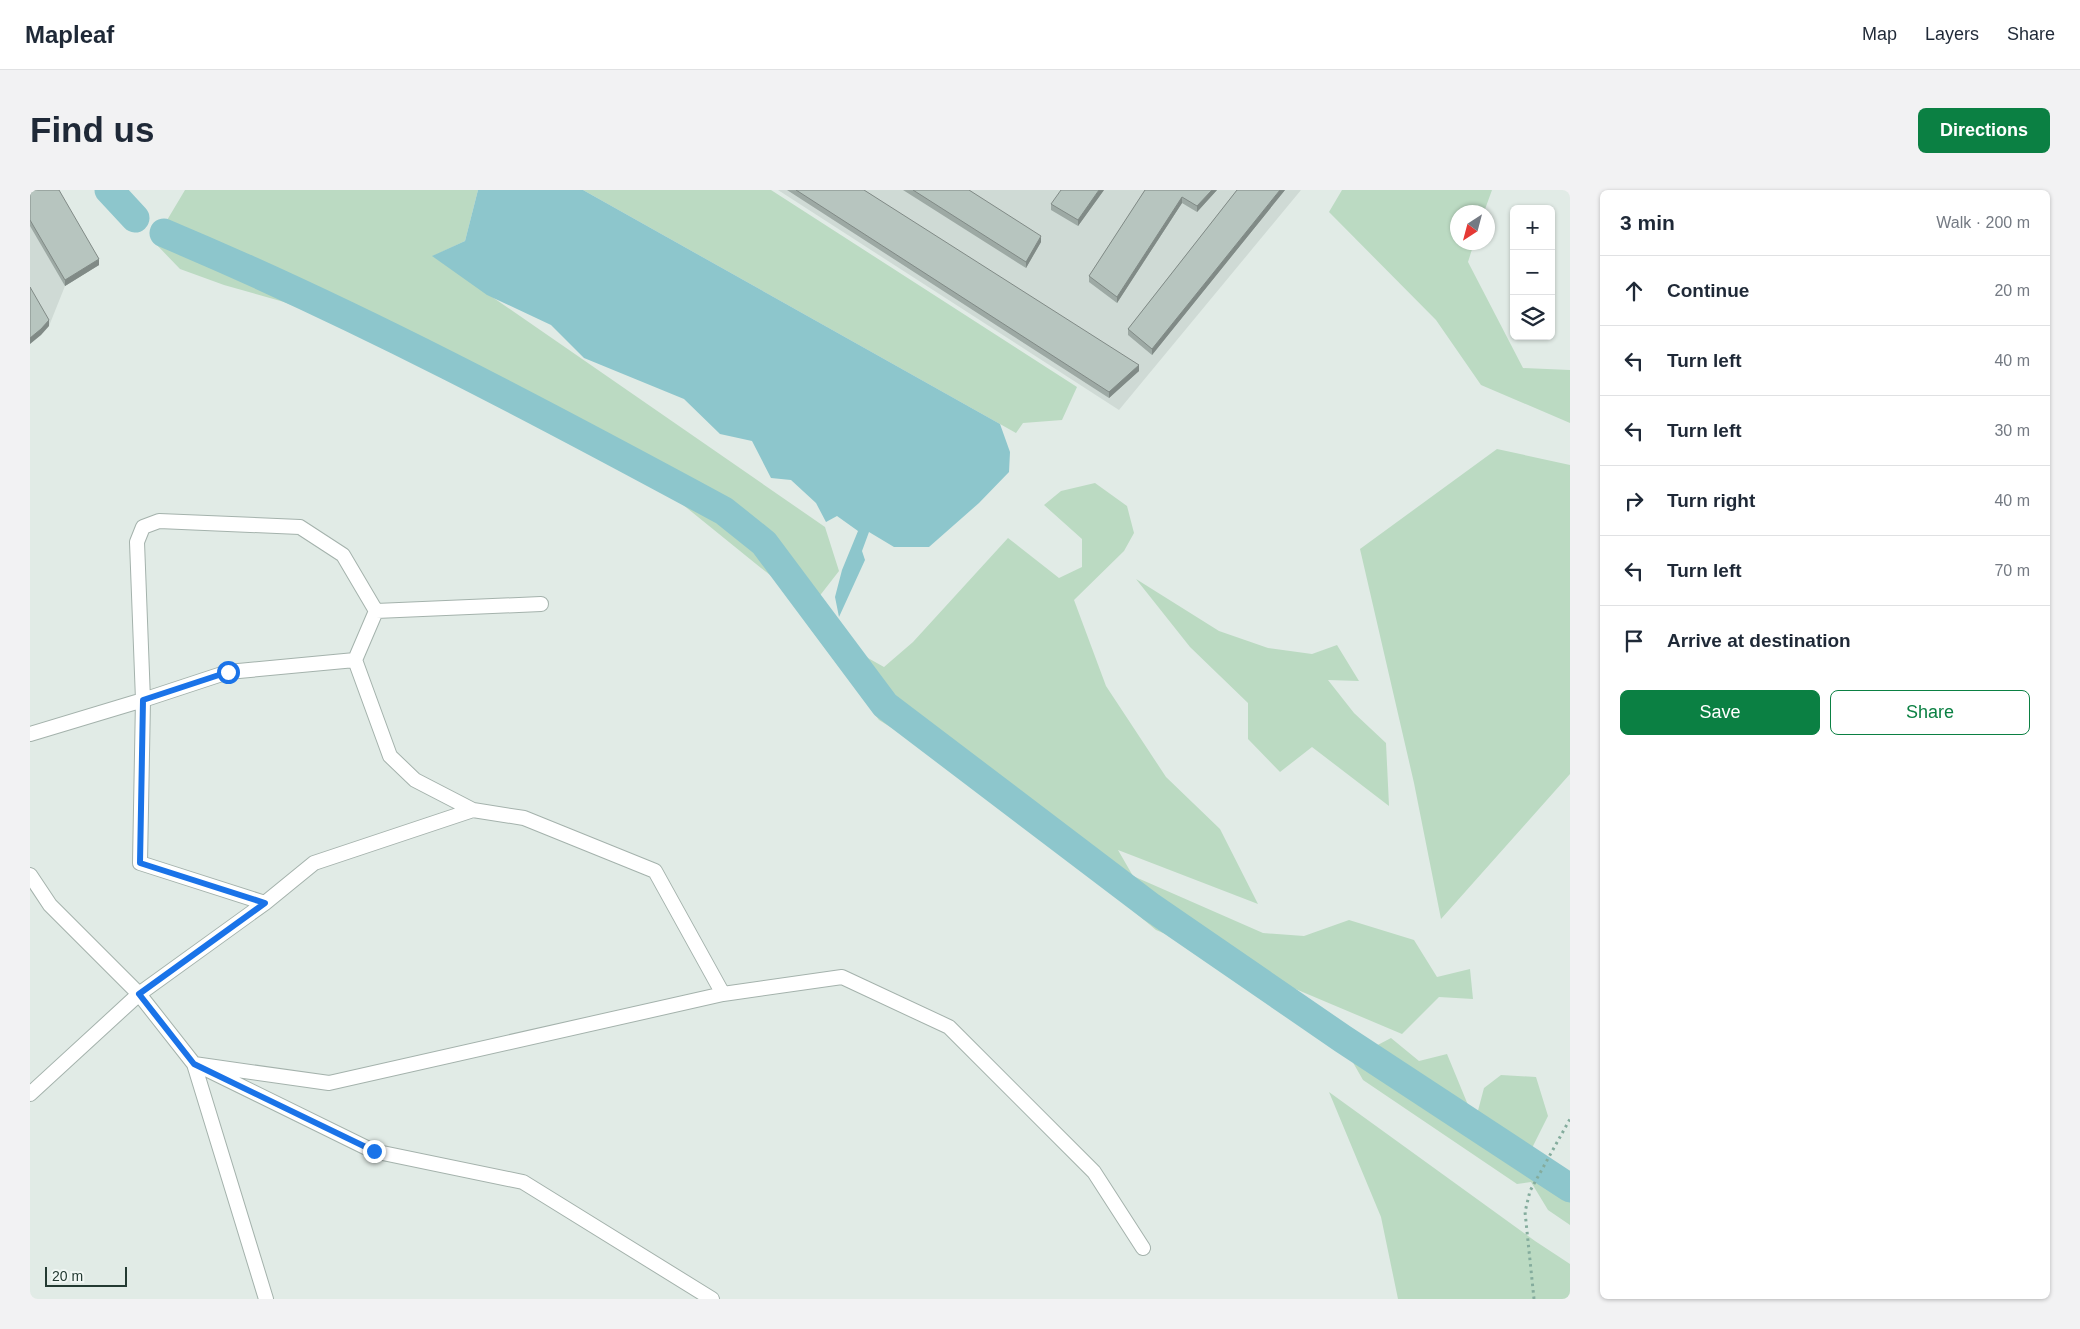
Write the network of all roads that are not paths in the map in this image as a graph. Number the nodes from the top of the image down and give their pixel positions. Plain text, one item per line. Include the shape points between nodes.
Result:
1 (541, 604) dead end
2 (376, 611) junction
3 (355, 660) junction
4 (143, 700) junction
5 (30, 734) edge
6 (473, 810) junction
7 (30, 875) edge
8 (265, 903) junction
9 (139, 994) junction
10 (723, 994) junction
11 (194, 1064) junction
12 (30, 1094) edge
13 (1143, 1248) dead end
14 (266, 1299) edge
15 (712, 1299) edge

1 - 2 lane
2 - 3 lane
2 - 4 lane via 343,555 300,527 159,520 143,527 137,542
3 - 4 lane via 228,672
3 - 6 lane via 390,756 415,780
4 - 5 lane
4 - 8 lane via 140,863
6 - 8 lane via 314,863
6 - 10 lane via 524,818 655,871
7 - 9 lane via 50,906
8 - 9 lane
9 - 11 lane
9 - 12 lane
10 - 11 lane via 329,1083
10 - 13 lane via 842,977 949,1027 1094,1172
11 - 14 lane
11 - 15 lane via 374,1151 523,1182

